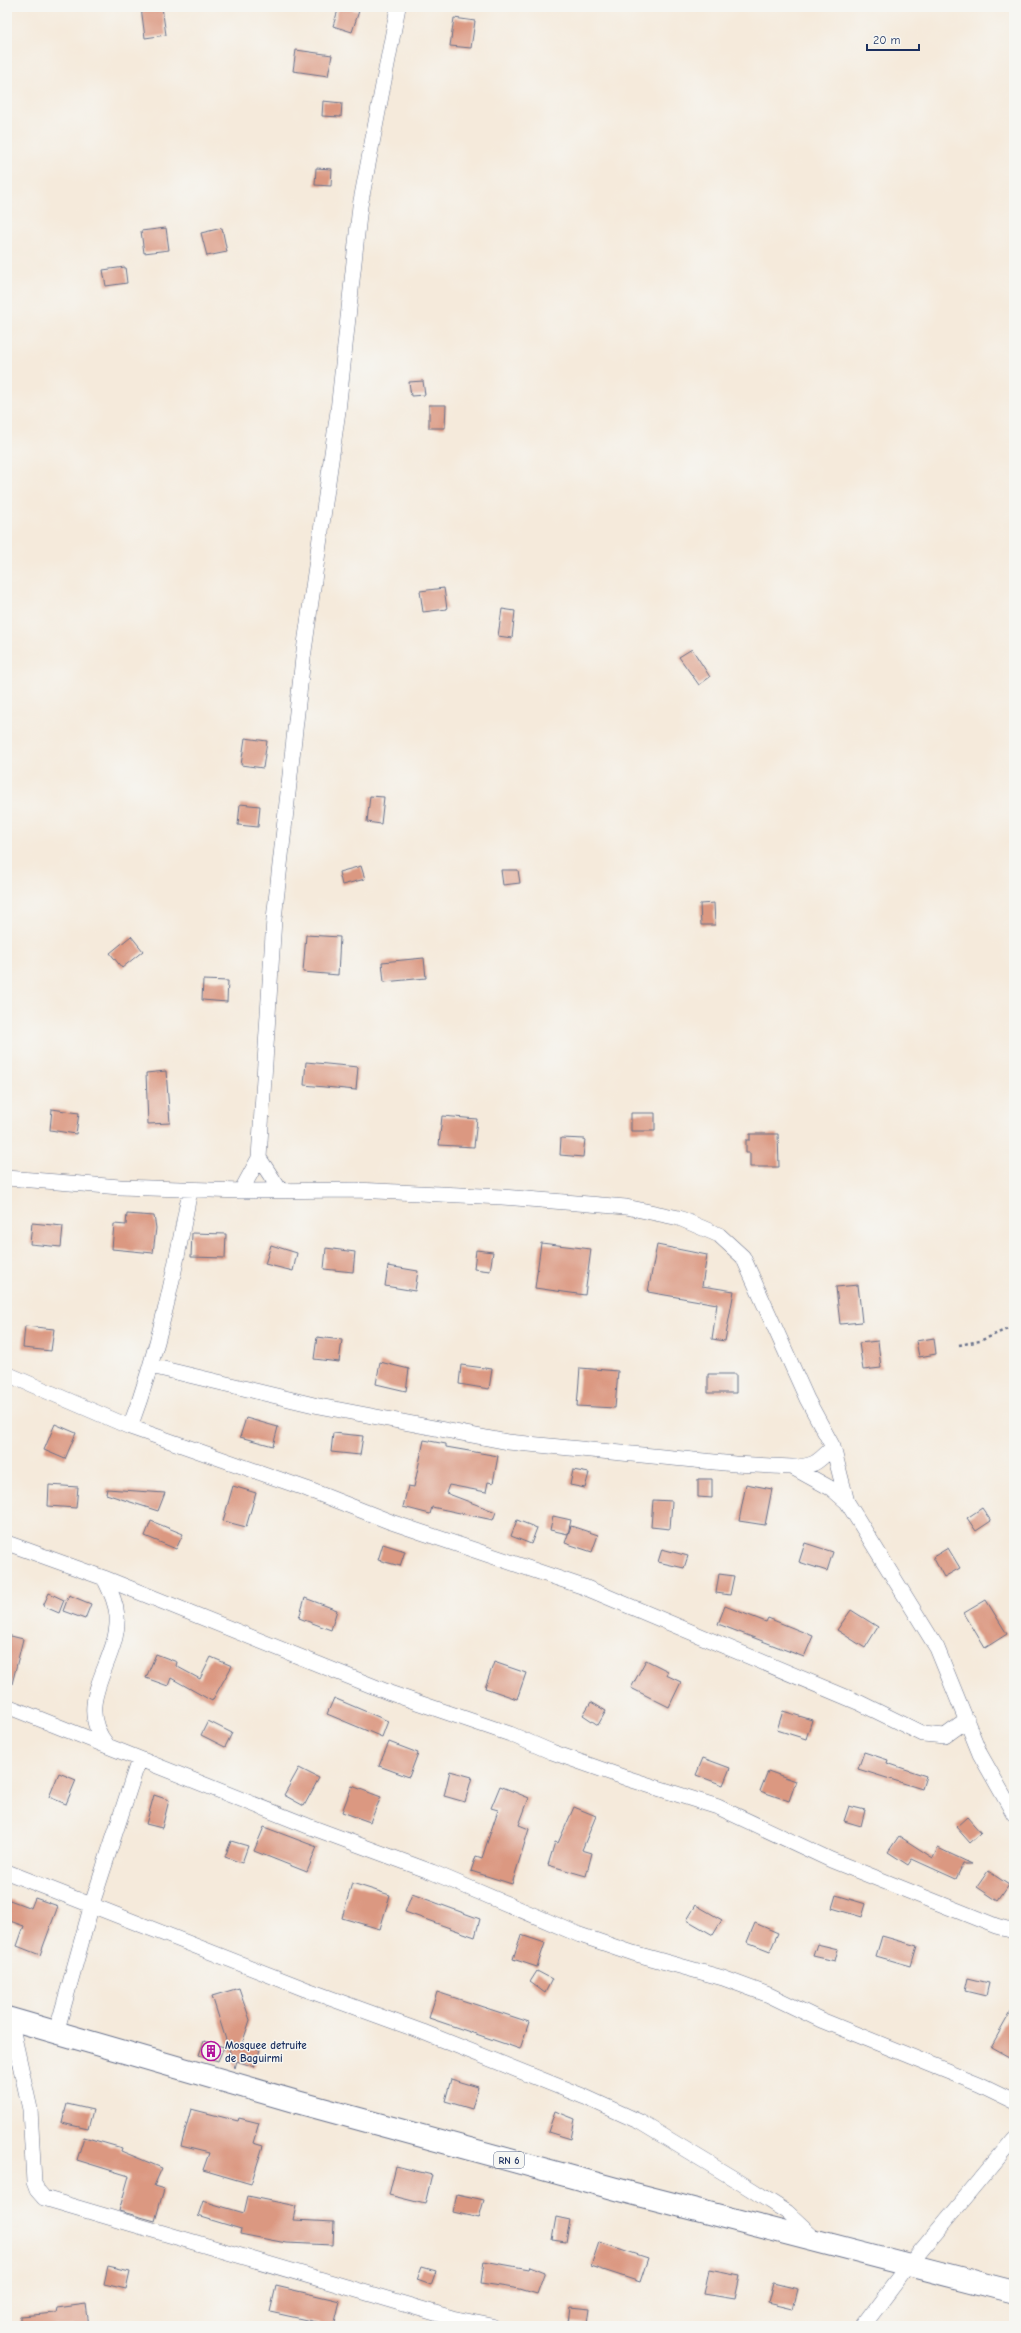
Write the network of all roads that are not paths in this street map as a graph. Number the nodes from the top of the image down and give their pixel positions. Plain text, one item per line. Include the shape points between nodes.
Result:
1 (398, 7) edge
2 (259, 1158) junction
3 (7, 1178) edge
4 (190, 1190) junction
5 (280, 1190) junction
6 (241, 1192) junction
7 (151, 1366) junction
8 (7, 1374) edge
9 (130, 1427) junction
10 (833, 1447) junction
11 (792, 1468) junction
12 (847, 1502) junction
13 (7, 1543) edge
14 (104, 1578) junction
15 (7, 1706) edge
16 (967, 1720) junction
17 (107, 1745) junction
18 (139, 1759) junction
19 (1014, 1814) edge
20 (7, 1872) edge
21 (92, 1904) junction
22 (1014, 1931) edge
23 (8, 2019) edge
24 (56, 2033) junction
25 (1014, 2101) edge
26 (1014, 2139) edge
27 (818, 2241) junction
28 (909, 2265) junction
29 (1014, 2292) edge
30 (492, 2326) edge
31 (863, 2326) edge

1 - 2 street via 360,206 338,411 304,650 274,919
2 - 5 street
2 - 6 street
3 - 4 street
4 - 6 street
4 - 7 street via 176,1269
5 - 6 street
5 - 10 street via 379,1191 502,1197 626,1207 679,1218 719,1235 743,1257 807,1399
7 - 9 street
7 - 11 street via 314,1405 508,1442
8 - 9 street
9 - 16 street via 307,1489 391,1522 584,1587 860,1703 923,1734 945,1736
10 - 11 street via 816,1463 807,1467
10 - 12 street
11 - 12 street via 832,1488
12 - 16 street via 937,1648
13 - 14 street
14 - 17 street via 114,1597 117,1617 114,1639 98,1684 94,1721 98,1734
14 - 22 street via 390,1693 626,1778 718,1807 831,1860
15 - 17 street
16 - 19 street via 980,1754
17 - 18 street
18 - 21 street
18 - 25 street via 432,1872 580,1935 723,1978 769,1995 821,2020 979,2084
20 - 21 street
21 - 24 street
21 - 27 street via 305,1989 423,2032 634,2119 787,2212
23 - 24 main road, RN 6
23 - 30 street via 30,2109 34,2182 36,2190 44,2198 452,2318
24 - 27 main road, RN 6 via 615,2189
26 - 28 street
27 - 28 main road, RN 6
28 - 29 main road, RN 6
28 - 31 street

